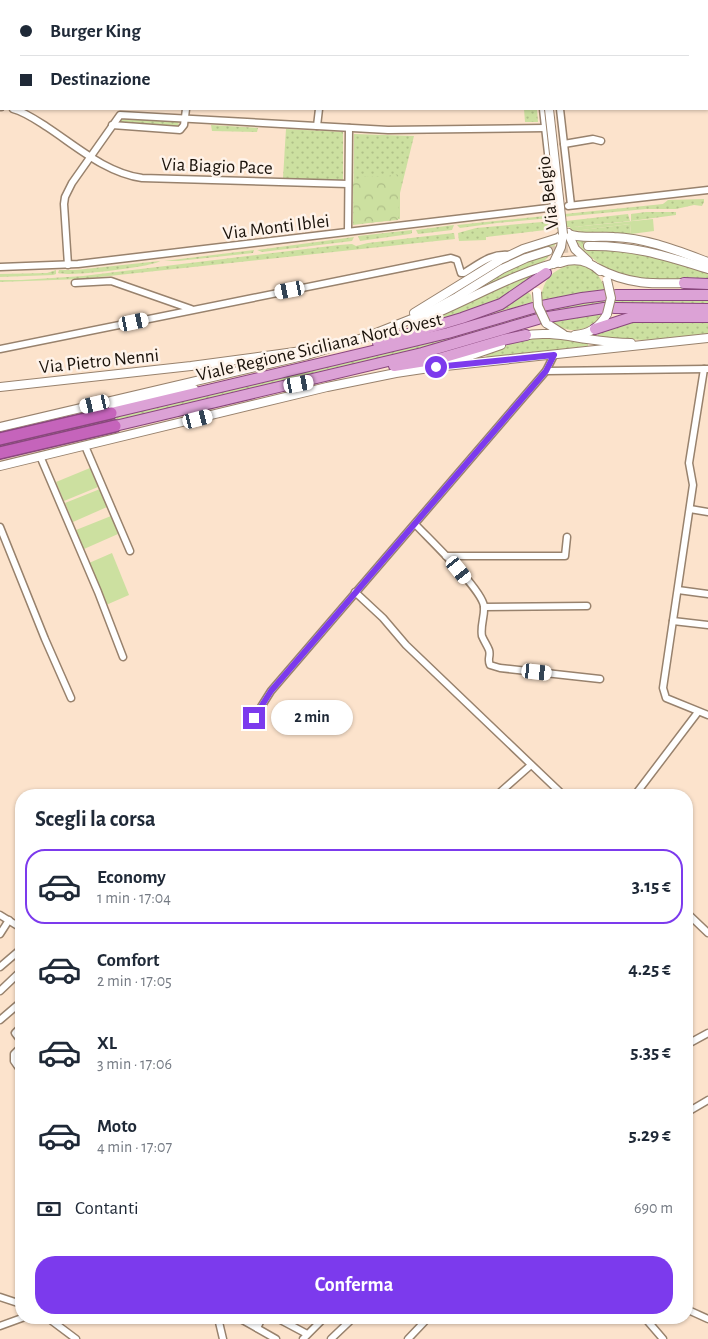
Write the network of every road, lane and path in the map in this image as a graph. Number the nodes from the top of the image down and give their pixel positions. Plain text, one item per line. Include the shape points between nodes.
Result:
1 (15, 110) edge
2 (186, 110) edge
3 (319, 110) edge
4 (543, 110) edge
5 (549, 110) edge
6 (554, 110) edge
7 (560, 110) edge
8 (186, 118) junction
9 (112, 125) junction
10 (317, 126) junction
11 (349, 128) junction
12 (545, 128) junction
13 (601, 141) dead end
14 (564, 144) junction
15 (90, 156) junction
16 (348, 184) junction
17 (708, 190) edge
18 (555, 207) joint
19 (348, 232) junction
20 (566, 233) junction
21 (588, 246) tunnel mouth
22 (548, 251) tunnel mouth
23 (509, 255) junction
24 (708, 262) edge
25 (68, 265) junction
26 (595, 266) junction
27 (0, 267) edge
28 (550, 268) junction
29 (708, 269) edge
30 (75, 283) dead end
31 (684, 283) joint
32 (708, 283) edge
33 (708, 295) edge
34 (708, 309) edge
35 (192, 310) junction
36 (609, 310) junction
37 (708, 317) edge
38 (544, 320) junction
39 (393, 326) junction
40 (595, 329) junction
41 (526, 336) junction
42 (570, 336) junction
43 (366, 337) junction
44 (708, 338) edge
45 (658, 344) junction
46 (340, 345) junction
47 (0, 349) edge
48 (554, 355) junction
49 (202, 365) junction
50 (436, 367) junction
51 (706, 369) edge
52 (546, 371) junction
53 (279, 374) junction
54 (208, 378) junction
55 (235, 384) junction
56 (0, 387) edge
57 (282, 387) junction
58 (77, 408) junction
59 (111, 413) joint
60 (115, 426) joint
61 (0, 427) edge
62 (0, 439) edge
63 (85, 446) junction
64 (0, 453) edge
65 (40, 456) junction
66 (0, 466) edge
67 (690, 509) junction
68 (708, 512) edge
69 (415, 524) junction
70 (0, 528) edge
71 (567, 537) dead end
72 (130, 551) dead end
73 (446, 556) junction
74 (678, 590) junction
75 (356, 592) junction
76 (708, 594) edge
77 (587, 606) dead end
78 (484, 607) junction
79 (673, 621) junction
80 (708, 625) edge
81 (123, 657) dead end
82 (600, 679) dead end
83 (71, 698) dead end
84 (698, 712) junction
85 (708, 715) edge
86 (254, 718) dead end
87 (531, 765) junction
88 (504, 789) edge
89 (557, 789) edge
90 (640, 789) edge
91 (0, 915) edge
92 (693, 919) edge
93 (9, 920) junction
94 (15, 924) edge
95 (708, 933) edge
96 (0, 934) edge
97 (15, 954) edge
98 (0, 967) edge
99 (15, 977) edge
100 (0, 991) edge
101 (15, 1007) edge
102 (0, 1020) edge
103 (708, 1033) edge
104 (693, 1041) edge
105 (708, 1100) edge
106 (693, 1109) edge
107 (0, 1297) edge
108 (15, 1302) edge
109 (693, 1312) edge
110 (708, 1319) edge
111 (15, 1321) edge
112 (56, 1324) edge
113 (219, 1324) edge
114 (250, 1324) edge
115 (259, 1324) edge
116 (286, 1324) edge
117 (318, 1324) edge
118 (347, 1324) edge
119 (422, 1324) edge
120 (650, 1324) edge
121 (0, 1326) edge
122 (257, 1328) junction
123 (305, 1337) edge
124 (76, 1339) edge
125 (223, 1339) edge
126 (276, 1339) edge
127 (331, 1339) edge
128 (408, 1339) edge
129 (663, 1339) edge

1 - 15 street, Via Biagio Pace via 34,118
2 - 8 street
3 - 10 street
4 - 12 street, Via Belgio
5 - 20 street, Via Belgio, bridge
6 - 20 street, Via Belgio
7 - 14 street, Via Belgio
8 - 9 street via 122,114
8 - 9 street via 180,130
8 - 10 street
9 - 15 street
10 - 11 street
11 - 12 street via 414,131
11 - 16 street
12 - 18 street, Via Belgio
13 - 14 street
14 - 17 street, Via Belgio via 569,205
15 - 16 street, Via Biagio Pace via 120,173 142,178
15 - 25 street via 65,197
16 - 19 street
18 - 19 street, Via Monti Iblei
19 - 25 street, Via Monti Iblei
20 - 23 street
20 - 24 street via 632,239
20 - 26 street, Via Belgio via 576,249
20 - 28 street, Via Belgio
21 - 29 street via 632,248
22 - 39 street, Viale Regione Siciliana Nord Ovest via 515,263 448,302
23 - 35 street via 488,258 464,273 461,273 457,260 451,258
23 - 39 street
25 - 27 street, Via Monti Iblei
26 - 28 street via 576,260 564,261
26 - 31 street via 615,278 628,281
26 - 36 street, bridge via 607,280 611,298
28 - 38 street, bridge via 537,292
28 - 43 street via 537,268 423,319
28 - 53 main road via 506,301 483,311
30 - 35 street via 110,281
31 - 32 main road
33 - 53 main road, Viale Regione Siciliana Nord Ovest via 582,298
34 - 36 main road, Viale Regione Siciliana Nord Ovest
35 - 47 street
36 - 38 main road, Viale Regione Siciliana Nord Ovest
36 - 40 street
37 - 40 main road via 632,317
38 - 42 street via 558,332
38 - 57 main road, Viale Regione Siciliana Nord Ovest via 422,354
39 - 43 street, Viale Regione Siciliana Nord Ovest
40 - 42 street
41 - 42 street
41 - 50 street
41 - 57 main road via 438,359
42 - 45 street
43 - 46 street, Viale Regione Siciliana Nord Ovest
44 - 45 street
45 - 48 street
46 - 49 street, Via Pietro Nenni
46 - 54 street, Viale Regione Siciliana Nord Ovest
48 - 50 street
48 - 52 street
49 - 54 street via 220,368 219,373
49 - 56 street, Via Pietro Nenni
50 - 63 street via 327,387
51 - 52 street
51 - 67 street via 689,463 693,485
52 - 69 street
53 - 55 main road, Viale Regione Siciliana Nord Ovest
54 - 58 street, Viale Regione Siciliana Nord Ovest
55 - 58 street
55 - 59 main road, Viale Regione Siciliana Nord Ovest
57 - 60 main road, Viale Regione Siciliana Nord Ovest
58 - 61 street, Viale Regione Siciliana Nord Ovest
59 - 62 highway
60 - 64 highway
63 - 65 street
63 - 72 street
65 - 66 street
65 - 81 street
67 - 68 street
67 - 74 street
69 - 73 street
69 - 75 street
70 - 83 street
71 - 73 street via 565,556
73 - 78 street via 476,590
74 - 76 street
74 - 79 street
75 - 86 street via 271,691
75 - 87 street via 384,618 406,645
77 - 78 street
78 - 82 street via 482,636 489,650 490,665
79 - 80 street
79 - 84 street via 664,694 666,698
84 - 85 street
84 - 90 street
87 - 88 street
87 - 89 street
91 - 93 street
92 - 95 street
93 - 94 street
93 - 96 street
97 - 98 street
99 - 100 street
101 - 102 street
103 - 104 street
105 - 106 street
107 - 108 street
109 - 110 street
111 - 121 street
112 - 124 street
113 - 125 street
114 - 122 street
115 - 122 street
116 - 123 street
117 - 123 street
118 - 127 street
119 - 128 street
120 - 129 street
122 - 126 street

